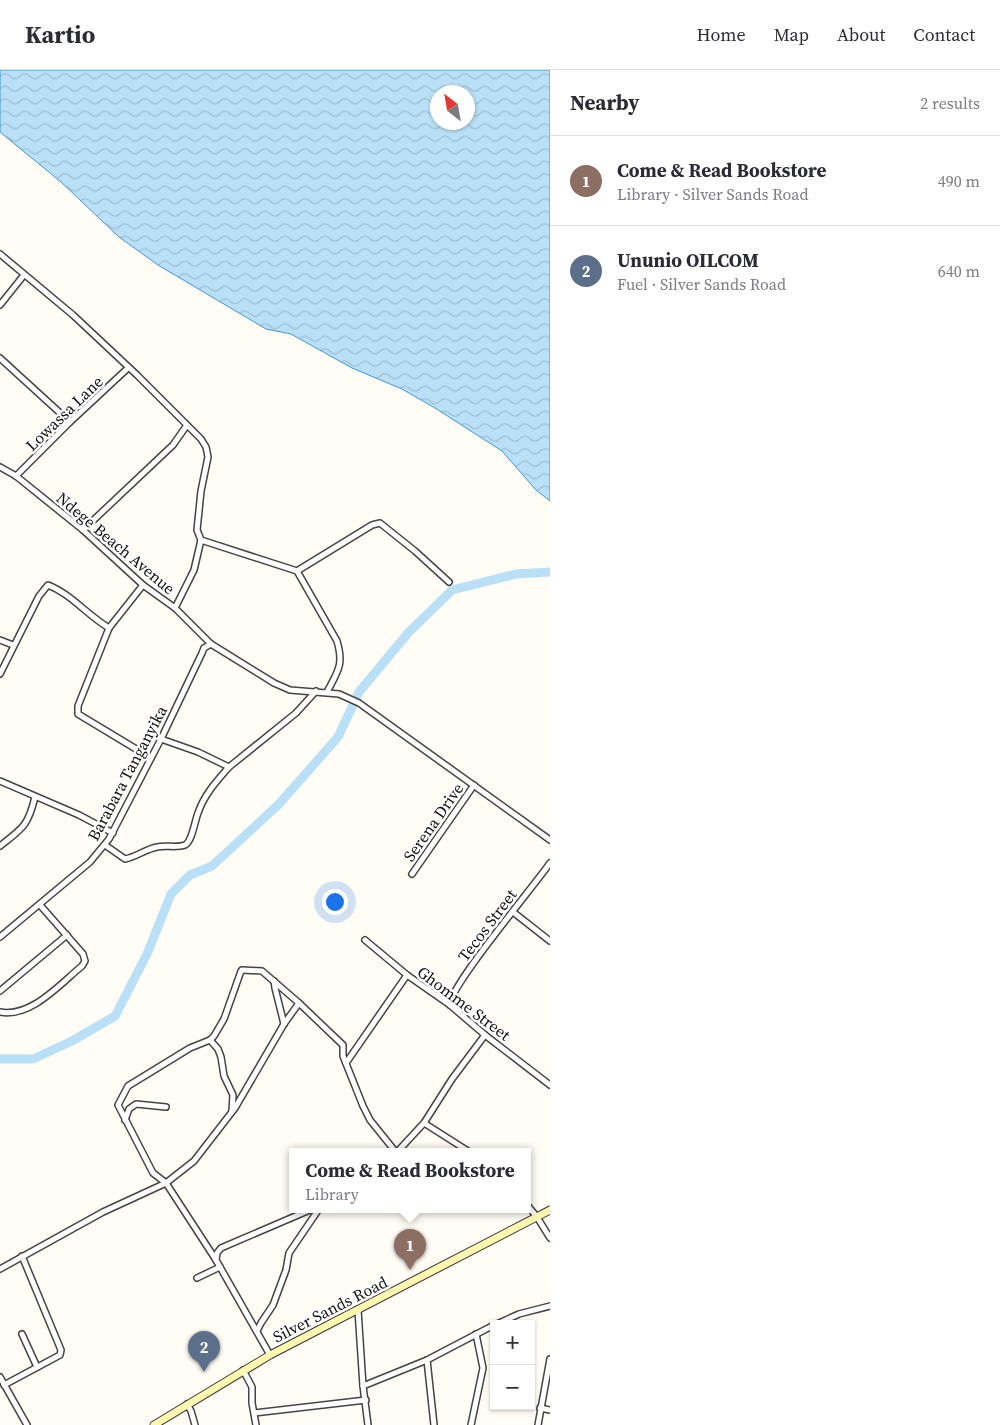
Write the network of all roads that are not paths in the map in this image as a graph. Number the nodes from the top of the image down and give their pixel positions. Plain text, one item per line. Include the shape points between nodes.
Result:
1 (0, 254) edge
2 (24, 275) junction
3 (0, 304) edge
4 (0, 358) edge
5 (128, 368) junction
6 (70, 422) junction
7 (188, 425) junction
8 (0, 467) edge
9 (16, 476) junction
10 (83, 530) junction
11 (200, 540) junction
12 (297, 571) junction
13 (449, 582) dead end
14 (143, 585) junction
15 (175, 608) junction
16 (109, 628) junction
17 (0, 640) edge
18 (211, 644) junction
19 (13, 645) junction
20 (0, 674) edge
21 (316, 691) junction
22 (327, 692) junction
23 (161, 739) junction
24 (151, 758) junction
25 (228, 768) junction
26 (0, 781) edge
27 (474, 785) junction
28 (36, 797) junction
29 (113, 833) junction
30 (550, 840) edge
31 (105, 845) junction
32 (0, 846) edge
33 (550, 863) edge
34 (412, 874) dead end
35 (40, 905) junction
36 (513, 912) junction
37 (67, 935) junction
38 (0, 937) edge
39 (365, 940) dead end
40 (550, 941) edge
41 (407, 975) junction
42 (274, 981) junction
43 (0, 992) edge
44 (299, 1003) junction
45 (450, 1005) junction
46 (0, 1012) edge
47 (284, 1024) junction
48 (485, 1035) junction
49 (210, 1040) junction
50 (346, 1064) junction
51 (550, 1085) edge
52 (166, 1107) dead end
53 (232, 1112) junction
54 (125, 1120) junction
55 (424, 1123) junction
56 (393, 1148) edge
57 (399, 1148) edge
58 (463, 1148) edge
59 (166, 1183) junction
60 (531, 1210) edge
61 (550, 1210) edge
62 (303, 1213) edge
63 (316, 1213) edge
64 (537, 1217) junction
65 (550, 1238) edge
66 (22, 1256) junction
67 (216, 1260) junction
68 (220, 1267) junction
69 (0, 1269) edge
70 (197, 1278) dead end
71 (550, 1306) edge
72 (358, 1310) junction
73 (505, 1320) edge
74 (490, 1327) edge
75 (257, 1332) junction
76 (22, 1334) dead end
77 (476, 1334) junction
78 (270, 1355) junction
79 (550, 1359) edge
80 (426, 1360) junction
81 (37, 1367) junction
82 (244, 1370) junction
83 (0, 1377) edge
84 (4, 1385) junction
85 (363, 1386) junction
86 (366, 1400) junction
87 (187, 1404) junction
88 (540, 1408) junction
89 (550, 1410) edge
90 (254, 1413) junction
91 (25, 1424) edge
92 (154, 1425) edge
93 (195, 1425) edge
94 (256, 1425) edge
95 (368, 1425) edge
96 (434, 1425) edge
97 (470, 1425) edge
98 (538, 1425) edge

1 - 2 street
2 - 3 street
2 - 5 street via 73,315
4 - 6 street
5 - 6 street, Lowassa Lane
5 - 7 street
6 - 9 street, Lowassa Lane
7 - 10 street via 148,470
7 - 11 street via 201,439 208,457 197,530
8 - 9 street, Ndege Beach Avenue
9 - 10 street, Ndege Beach Avenue
10 - 14 street, Ndege Beach Avenue
11 - 12 street
11 - 15 street via 194,570
12 - 13 street via 380,523
12 - 22 street via 337,641 340,652 339,668
14 - 15 street, Ndege Beach Avenue
14 - 16 street
15 - 18 street, Ndege Beach Avenue
16 - 19 street via 60,590 48,585
16 - 24 street via 78,706 78,714
17 - 19 street
18 - 21 street, Ndege Beach Avenue via 274,683 296,691
18 - 23 street, Barabara Tanganyika via 204,648
19 - 20 street
21 - 22 street, Ndege Beach Avenue
21 - 25 street via 296,714
22 - 27 street, Ndege Beach Avenue via 358,703
23 - 24 street, Barabara Tanganyika
23 - 25 street via 198,752
24 - 29 street, Barabara Tanganyika
25 - 31 street via 206,796 189,841 184,845 156,847 124,859
26 - 28 street
27 - 30 street, Ndege Beach Avenue
27 - 34 street, Serena Drive
28 - 29 street
28 - 32 street via 26,824
29 - 31 street, Barabara Tanganyika
31 - 35 street, Barabara Tanganyika
33 - 36 street, Tecos Street
35 - 37 street
35 - 38 street, Barabara Tanganyika
36 - 40 street
36 - 45 street, Tecos Street via 465,975
37 - 43 street
37 - 46 street via 85,958 82,966 32,1005 20,1011
39 - 41 street, Ghomme Street
41 - 45 street, Ghomme Street
41 - 50 street
42 - 44 street
42 - 47 street
42 - 49 street via 262,971 242,970 224,1019
44 - 47 street
44 - 50 street via 343,1045
45 - 48 street, Ghomme Street
47 - 53 street
48 - 51 street, Ghomme Street
48 - 55 street
49 - 53 street via 222,1057 224,1076 233,1095
49 - 54 street via 190,1048 128,1086 118,1103
50 - 56 street via 370,1120
52 - 54 street via 136,1104
53 - 59 street via 194,1161
54 - 59 street via 153,1173
55 - 57 street
55 - 58 street
59 - 66 street via 103,1212
59 - 67 street
60 - 64 street
61 - 64 street, Silver Sands Road
62 - 67 street via 221,1248
63 - 75 street via 289,1253 280,1288
64 - 65 street
64 - 72 street, Silver Sands Road
66 - 69 street
66 - 81 street via 60,1350 60,1355
67 - 68 street
68 - 70 street
68 - 75 street
71 - 73 street
72 - 78 street, Silver Sands Road
72 - 85 street
74 - 77 street
75 - 78 street
76 - 81 street
77 - 80 street
77 - 97 street via 483,1368
78 - 82 street, Silver Sands Road
79 - 88 street
80 - 85 street
80 - 96 street
81 - 84 street
82 - 87 street, Silver Sands Road
82 - 90 street via 252,1387
83 - 84 street
84 - 91 street
85 - 86 street
86 - 90 street
86 - 95 street
87 - 92 street, Silver Sands Road
87 - 93 street
88 - 89 street
88 - 98 street
90 - 94 street

